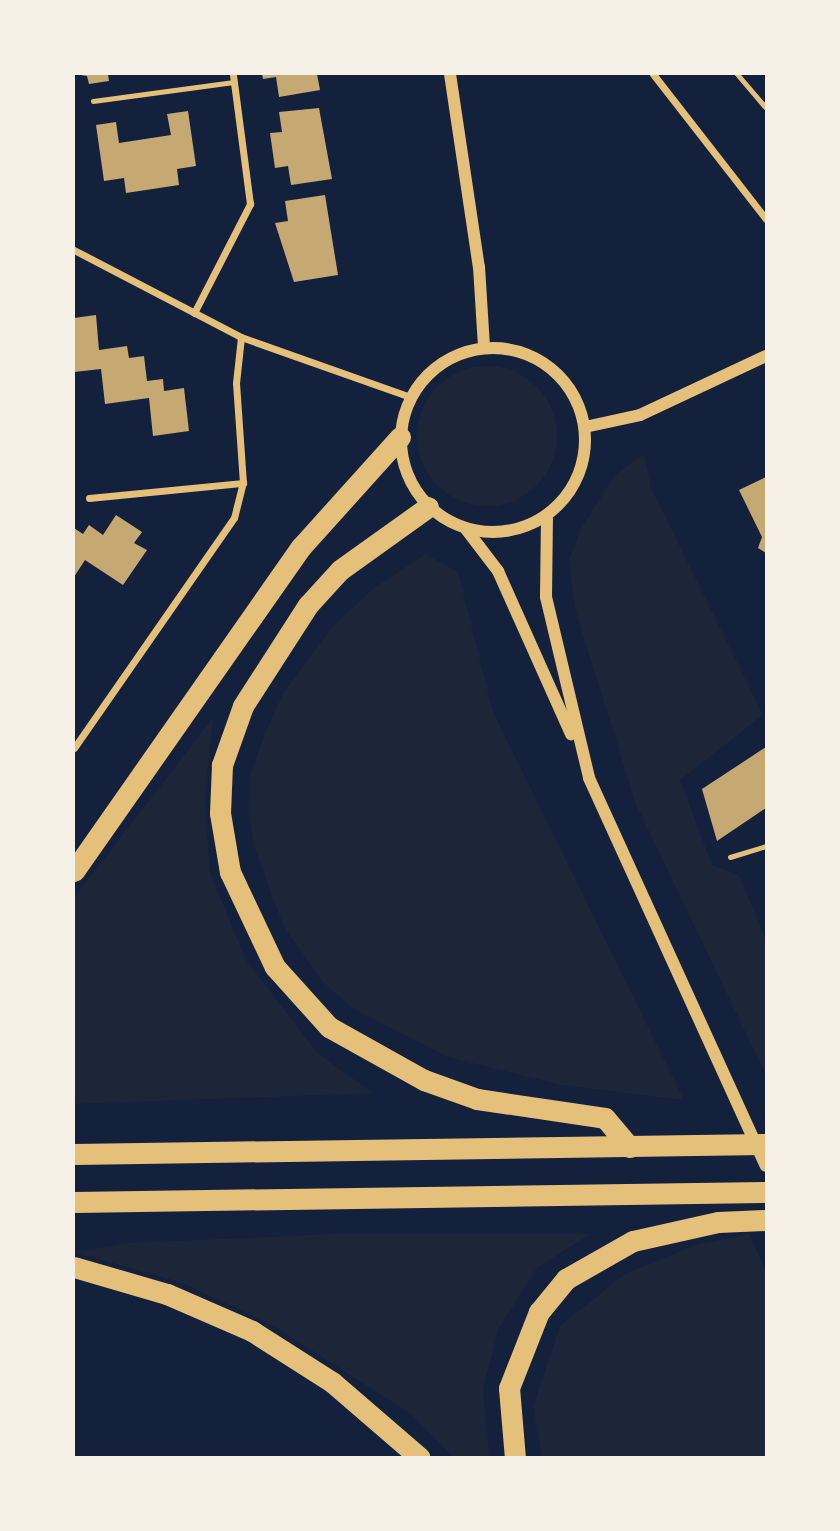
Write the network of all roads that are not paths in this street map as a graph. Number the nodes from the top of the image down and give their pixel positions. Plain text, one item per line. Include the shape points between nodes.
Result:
1 (450, 74) edge
2 (653, 74) edge
3 (737, 74) edge
4 (234, 78) edge
5 (93, 101) dead end
6 (766, 108) edge
7 (766, 219) edge
8 (74, 250) edge
9 (194, 313) junction
10 (241, 338) junction
11 (484, 348) junction
12 (766, 356) edge
13 (410, 397) junction
14 (585, 427) junction
15 (400, 437) junction
16 (243, 484) junction
17 (89, 498) dead end
18 (428, 507) junction
19 (547, 515) junction
20 (466, 529) junction
21 (578, 746) junction
22 (74, 748) edge
23 (766, 846) edge
24 (730, 857) dead end
25 (74, 871) edge
26 (766, 1144) edge
27 (629, 1147) junction
28 (74, 1154) edge
29 (766, 1166) edge
30 (766, 1192) edge
31 (74, 1202) edge
32 (766, 1220) edge
33 (74, 1267) edge
34 (420, 1458) edge
35 (515, 1458) edge

1 - 11 street via 479,267
2 - 7 street
3 - 6 lane
4 - 5 lane
4 - 9 street via 250,204
8 - 9 street
9 - 10 street
10 - 13 street
10 - 16 street via 236,383
11 - 13 street via 454,355 429,373
11 - 14 street via 512,349 561,376
12 - 14 street via 640,415
13 - 15 street
14 - 19 street via 578,476
15 - 18 street via 412,486
15 - 25 highway via 301,547
16 - 17 street
16 - 22 street via 234,518
18 - 20 street
18 - 27 highway via 340,570 308,606 243,706 222,765 220,813 230,872 275,967 328,1027 424,1080 477,1099 605,1118
19 - 20 street via 494,533
19 - 21 street via 546,597
20 - 21 street via 513,602
21 - 29 street via 621,858
23 - 24 lane
26 - 27 highway
27 - 28 highway
30 - 31 highway
32 - 35 highway via 718,1222 633,1241 566,1279 538,1312 509,1388
33 - 34 highway via 167,1294 252,1331 332,1382

